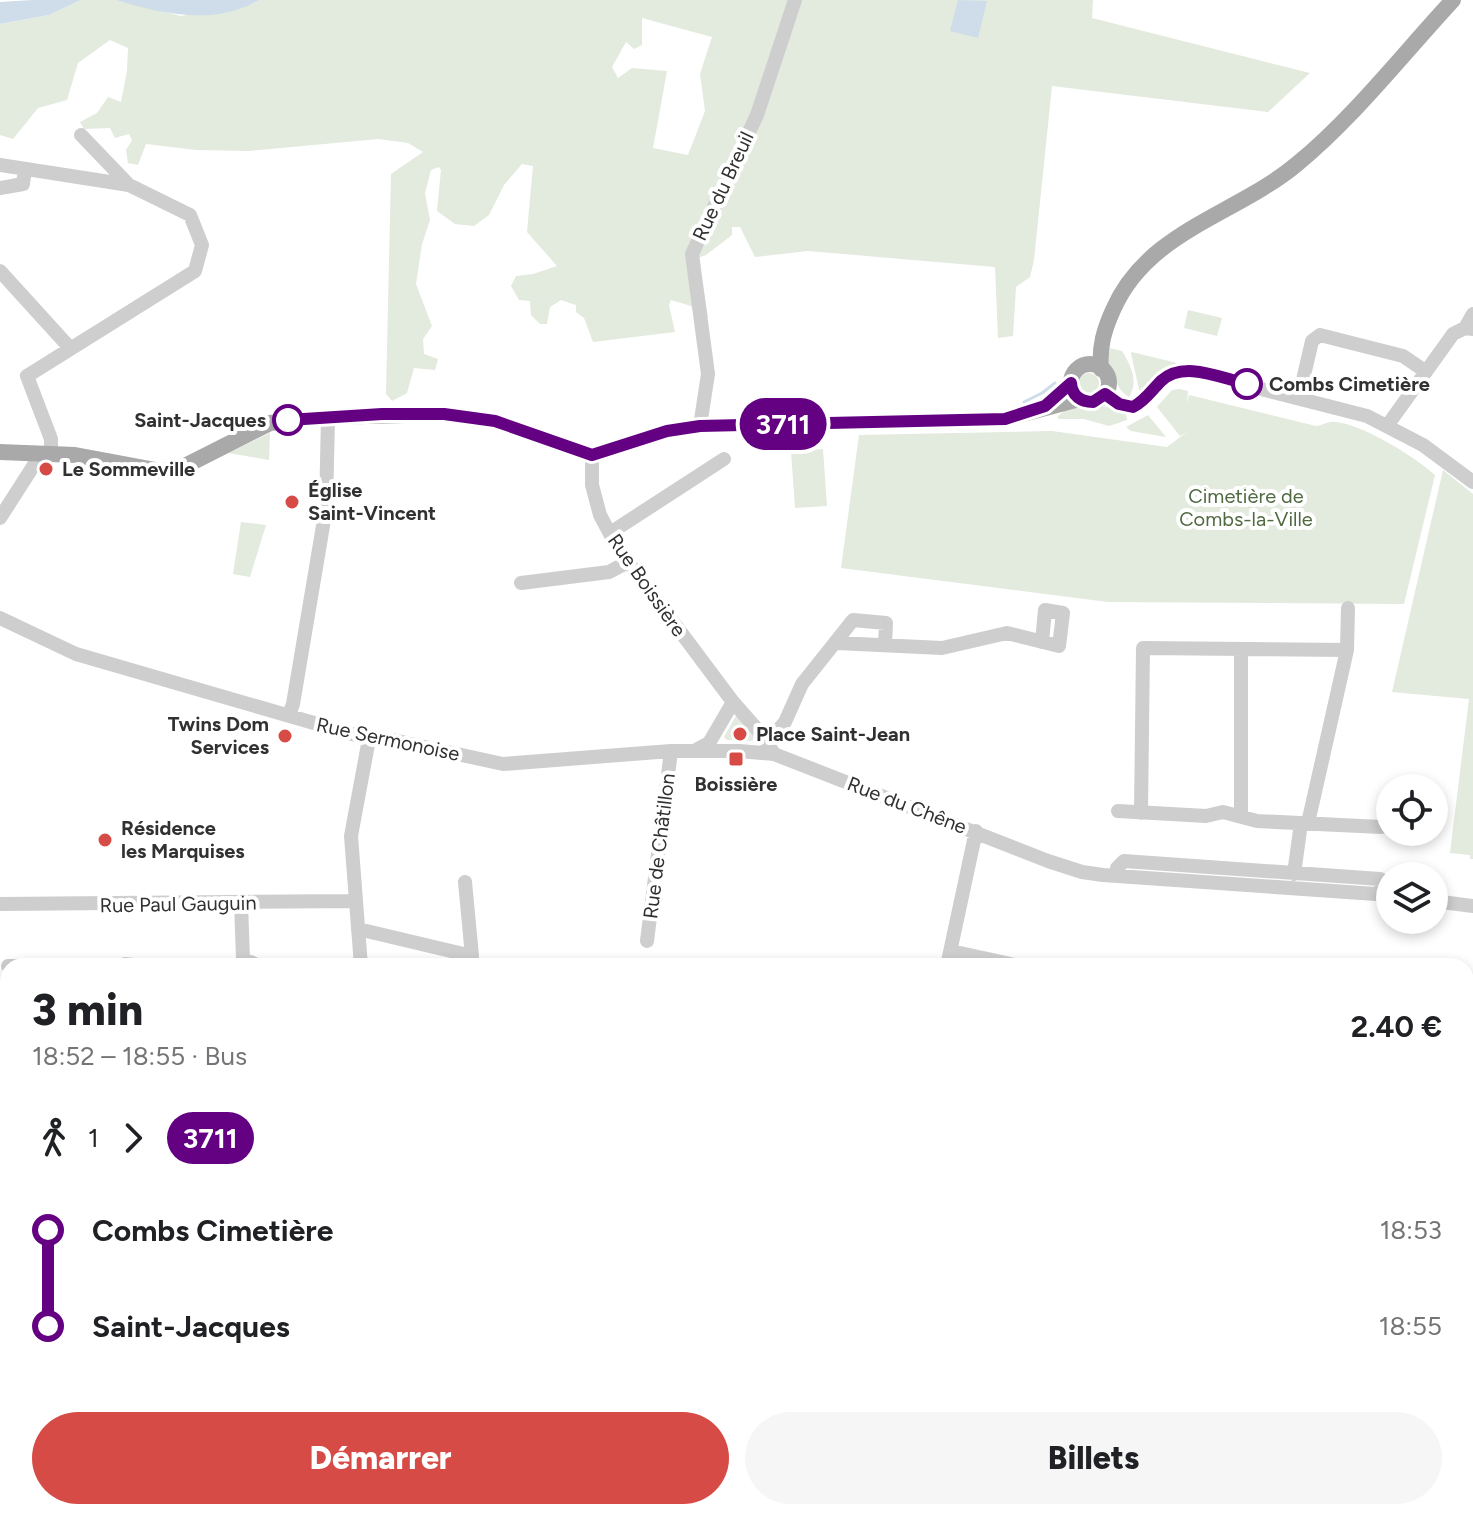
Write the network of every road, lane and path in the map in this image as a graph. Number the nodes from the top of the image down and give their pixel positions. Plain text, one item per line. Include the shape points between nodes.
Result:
1 (795, 0) edge
2 (1453, 0) edge
3 (81, 135) dead end
4 (0, 165) edge
5 (25, 169) junction
6 (129, 185) junction
7 (0, 188) edge
8 (0, 271) edge
9 (1473, 314) edge
10 (1106, 325) junction
11 (1469, 328) edge
12 (70, 348) junction
13 (1101, 369) junction
14 (1425, 371) junction
15 (1076, 384) junction
16 (1105, 394) junction
17 (1299, 397) junction
18 (328, 417) junction
19 (700, 426) junction
20 (1387, 426) junction
21 (0, 452) edge
22 (44, 454) junction
23 (592, 455) junction
24 (724, 459) dead end
25 (1473, 482) edge
26 (0, 518) edge
27 (610, 533) junction
28 (628, 562) junction
29 (521, 583) dead end
30 (1348, 608) dead end
31 (0, 618) edge
32 (1042, 642) dead end
33 (837, 643) junction
34 (885, 645) junction
35 (1241, 649) junction
36 (1347, 650) junction
37 (733, 702) junction
38 (289, 715) junction
39 (369, 739) junction
40 (771, 748) junction
41 (696, 750) junction
42 (671, 751) junction
43 (1118, 811) dead end
44 (1141, 813) junction
45 (1241, 816) junction
46 (1304, 823) junction
47 (1376, 827) edge
48 (976, 831) junction
49 (1294, 874) junction
50 (1116, 876) junction
51 (1376, 879) edge
52 (465, 882) dead end
53 (1376, 893) edge
54 (355, 901) junction
55 (241, 903) junction
56 (1448, 903) edge
57 (0, 904) edge
58 (1473, 906) edge
59 (358, 929) junction
60 (647, 941) dead end
61 (243, 958) edge
62 (360, 958) edge
63 (949, 958) edge

1 - 19 street, Rue du Breuil via 757,115 692,254 708,374
2 - 10 main road via 1296,165 1264,189 1175,237 1139,267
3 - 6 street
4 - 5 street
5 - 6 street
5 - 7 street via 23,184
6 - 12 street via 190,215 202,245 195,271
8 - 12 street
9 - 11 street
10 - 13 main road via 1099,351
10 - 15 main road
11 - 14 street via 1453,334
12 - 22 street via 27,376 51,439
13 - 15 main road via 1087,365
13 - 16 main road via 1108,382
14 - 17 street via 1403,356 1320,335 1312,341
14 - 20 street
15 - 16 main road via 1093,402
15 - 19 main road via 1045,406 1005,419
16 - 17 street via 1133,407 1169,375 1188,371
17 - 20 street
18 - 22 main road via 270,423 177,470
18 - 23 main road via 444,414 495,421
18 - 38 street via 328,484
19 - 23 main road
20 - 25 street
21 - 22 main road
22 - 26 street
23 - 27 street, Rue Boissière via 592,485
24 - 27 street
27 - 28 street, Rue Boissière
28 - 29 street via 609,572
28 - 37 street, Rue Boissière
30 - 36 street
31 - 38 street, Rue Sermonoise via 76,654
32 - 34 street via 1007,633 942,648
33 - 34 street
33 - 34 street via 853,620 886,623
33 - 40 street via 802,684
35 - 36 street
35 - 44 street via 1143,648
35 - 45 street
36 - 46 street
37 - 40 street, Rue Boissière
37 - 41 street via 709,743
38 - 39 street, Rue Sermonoise
39 - 42 street, Rue Sermonoise via 503,764
39 - 54 street via 351,836
40 - 41 street, Rue du Chêne
40 - 48 street, Rue du Chêne
41 - 42 street, Rue Sermonoise
42 - 60 street, Rue de Châtillon
43 - 44 street
44 - 45 street
45 - 46 street
46 - 47 street
46 - 49 street
48 - 50 street, Rue du Chêne via 1082,872
48 - 63 street
49 - 50 street, Rue du Chêne via 1124,861
49 - 51 street, Rue du Chêne
50 - 53 street, Rue du Chêne
52 - 59 street via 472,956
54 - 55 street, Rue Paul Gauguin
54 - 59 street
55 - 57 street, Rue Paul Gauguin
55 - 61 street
56 - 58 street
59 - 62 street

